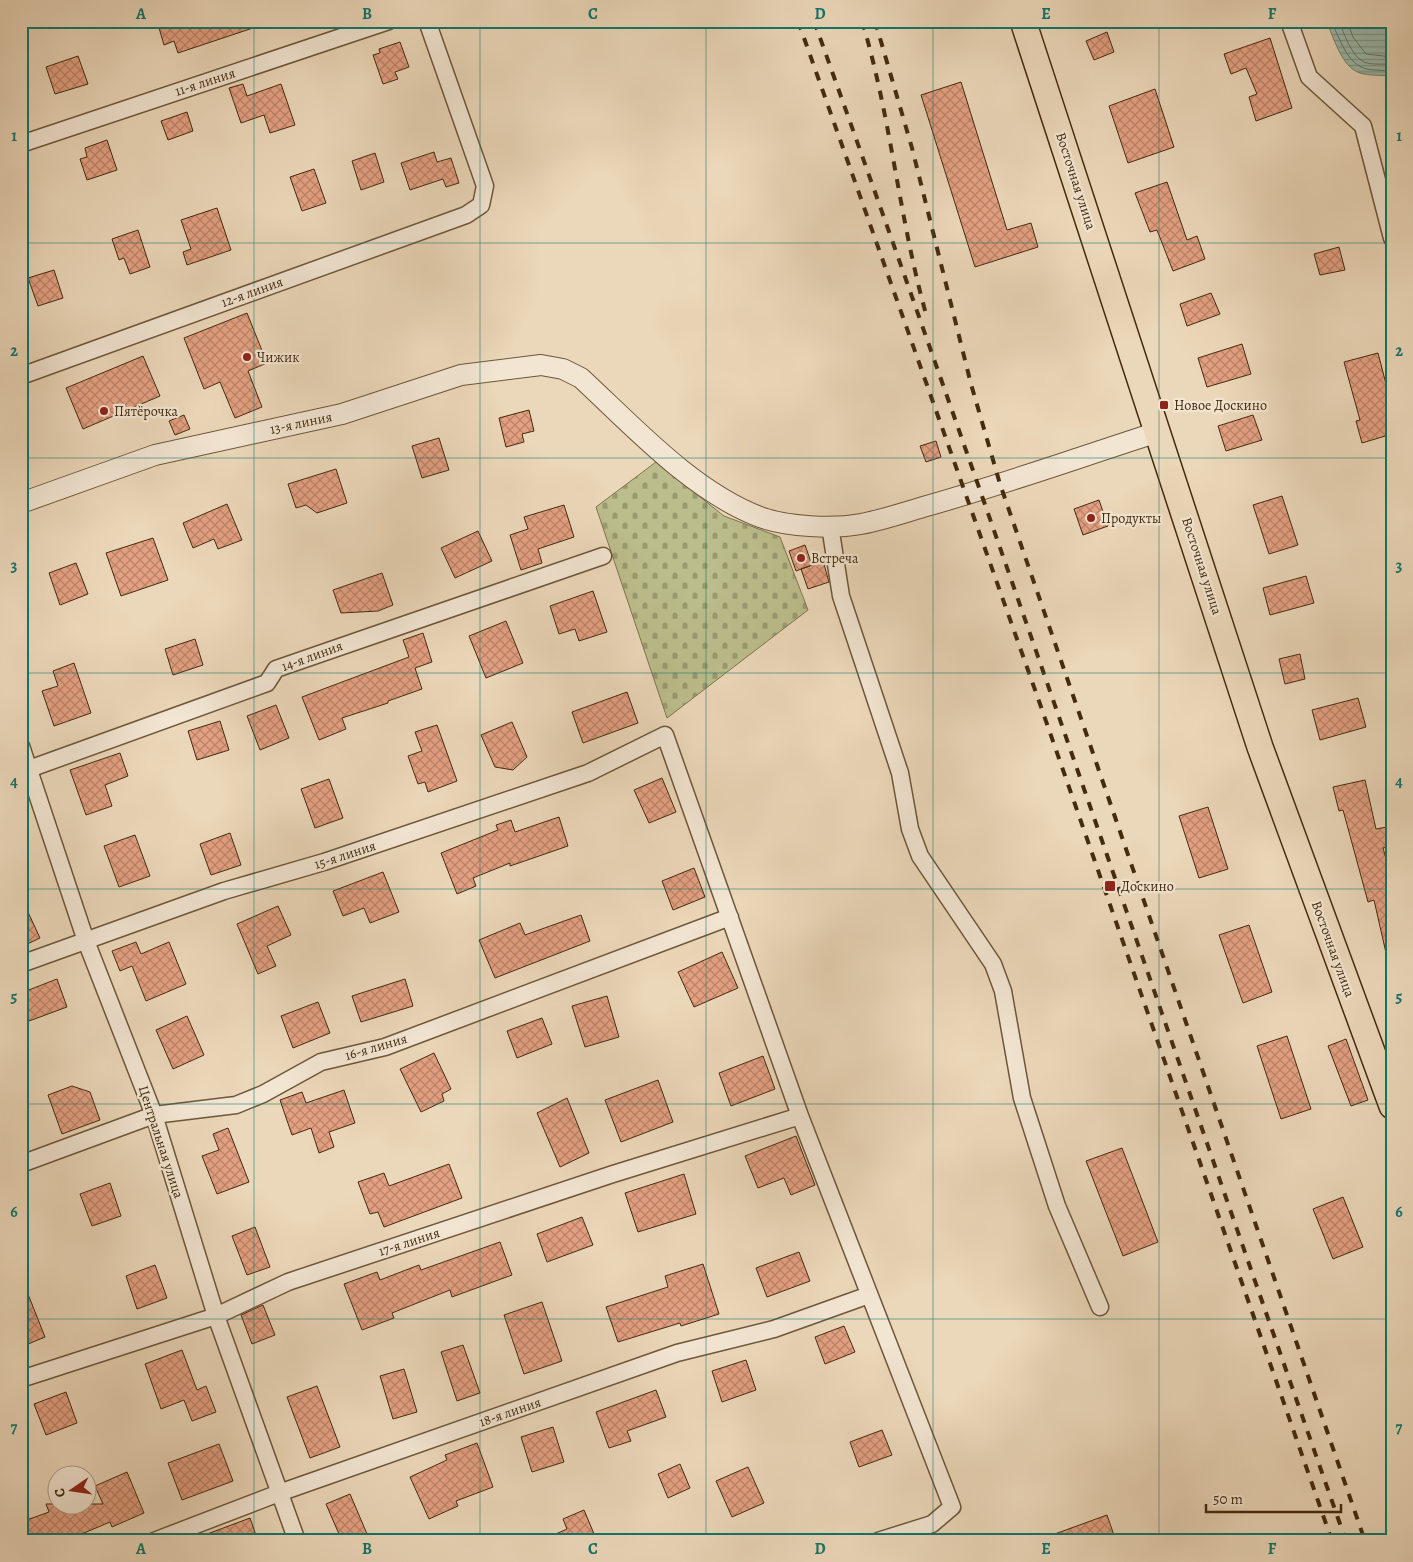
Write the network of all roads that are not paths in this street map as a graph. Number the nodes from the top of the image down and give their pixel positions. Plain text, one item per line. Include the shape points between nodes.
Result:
1 (389, 21) edge
2 (427, 21) edge
3 (1023, 21) edge
4 (1289, 21) edge
5 (21, 144) edge
6 (1392, 238) edge
7 (21, 376) edge
8 (1158, 432) junction
9 (21, 503) edge
10 (830, 526) junction
11 (603, 556) dead end
12 (24, 757) edge
13 (730, 917) junction
14 (86, 941) junction
15 (21, 964) edge
16 (1385, 1074) edge
17 (1392, 1106) edge
18 (154, 1116) junction
19 (800, 1116) junction
20 (21, 1164) edge
21 (869, 1295) junction
22 (1100, 1307) dead end
23 (216, 1316) junction
24 (21, 1379) edge
25 (280, 1493) junction
26 (154, 1541) edge
27 (297, 1541) edge
28 (878, 1541) edge

1 - 5 street, 11-я линия
2 - 7 street, 12-я линия via 485,186 481,205 466,215
3 - 8 main road, Восточная улица
4 - 6 street via 1308,77 1363,126
8 - 10 street, 13-я линия via 937,503 861,524
8 - 16 main road, Восточная улица via 1260,747
9 - 10 street, 13-я линия via 155,455 342,414 461,375 540,365 563,369 581,378 690,476 731,503 761,517
10 - 22 street via 841,596 900,773 910,829 920,856 993,964 1003,991 1024,1106 1057,1206
11 - 12 street, 14-я линия via 276,669 267,683
12 - 14 street, Центральная улица
13 - 14 street, 15-я линия via 665,735 588,773 324,862 224,891
13 - 18 street, 16-я линия via 385,1047 320,1062 263,1094 236,1105
13 - 19 street
14 - 15 street, 15-я линия
14 - 18 street, Центральная улица
16 - 17 main road, Восточная улица
18 - 20 street, 16-я линия
18 - 23 street, Центральная улица
19 - 21 street
19 - 23 street, 17-я линия via 613,1174 288,1282
21 - 25 street, 18-я линия via 774,1329 678,1353
21 - 28 street via 952,1507 932,1524
23 - 24 street, 17-я линия
23 - 25 street, Центральная улица
25 - 26 street, 18-я линия
25 - 27 street, Центральная улица

